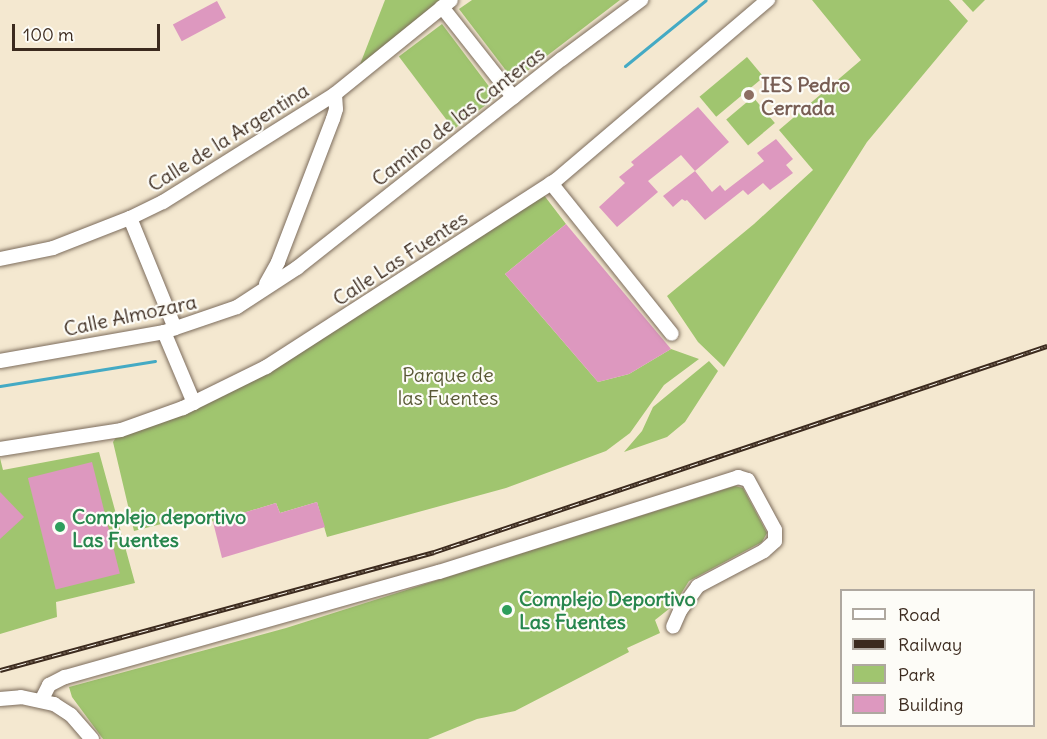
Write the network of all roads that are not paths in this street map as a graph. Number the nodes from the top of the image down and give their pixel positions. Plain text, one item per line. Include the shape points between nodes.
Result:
1 (641, 0) edge
2 (768, 0) edge
3 (447, 3) edge
4 (335, 94) junction
5 (513, 97) junction
6 (551, 183) junction
7 (130, 218) junction
8 (280, 256) junction
9 (0, 259) edge
10 (295, 268) junction
11 (262, 291) junction
12 (170, 330) junction
13 (672, 334) dead end
14 (0, 361) edge
15 (194, 403) junction
16 (0, 449) edge
17 (673, 627) dead end
18 (0, 699) edge
19 (42, 699) junction
20 (92, 739) edge

1 - 5 street, Camino de las Canteras
2 - 6 street, Calle Las Fuentes
3 - 4 street, Calle de la Argentina
3 - 5 street
4 - 7 street, Calle de la Argentina
4 - 8 street via 333,119
5 - 10 street, Camino de las Canteras
6 - 13 street
6 - 15 street, Calle Las Fuentes via 266,367
7 - 9 street, Calle de la Argentina via 53,248
7 - 12 street
8 - 10 street
8 - 11 street
10 - 11 street, Camino de las Canteras
11 - 12 street, Calle Almozara via 222,314
12 - 14 street, Calle Almozara
12 - 15 street
15 - 16 street, Calle Las Fuentes via 122,430
17 - 19 street via 698,586 764,551 775,541 775,530 748,480 738,477 439,572 65,677 49,685
18 - 19 street
19 - 20 street via 71,715

